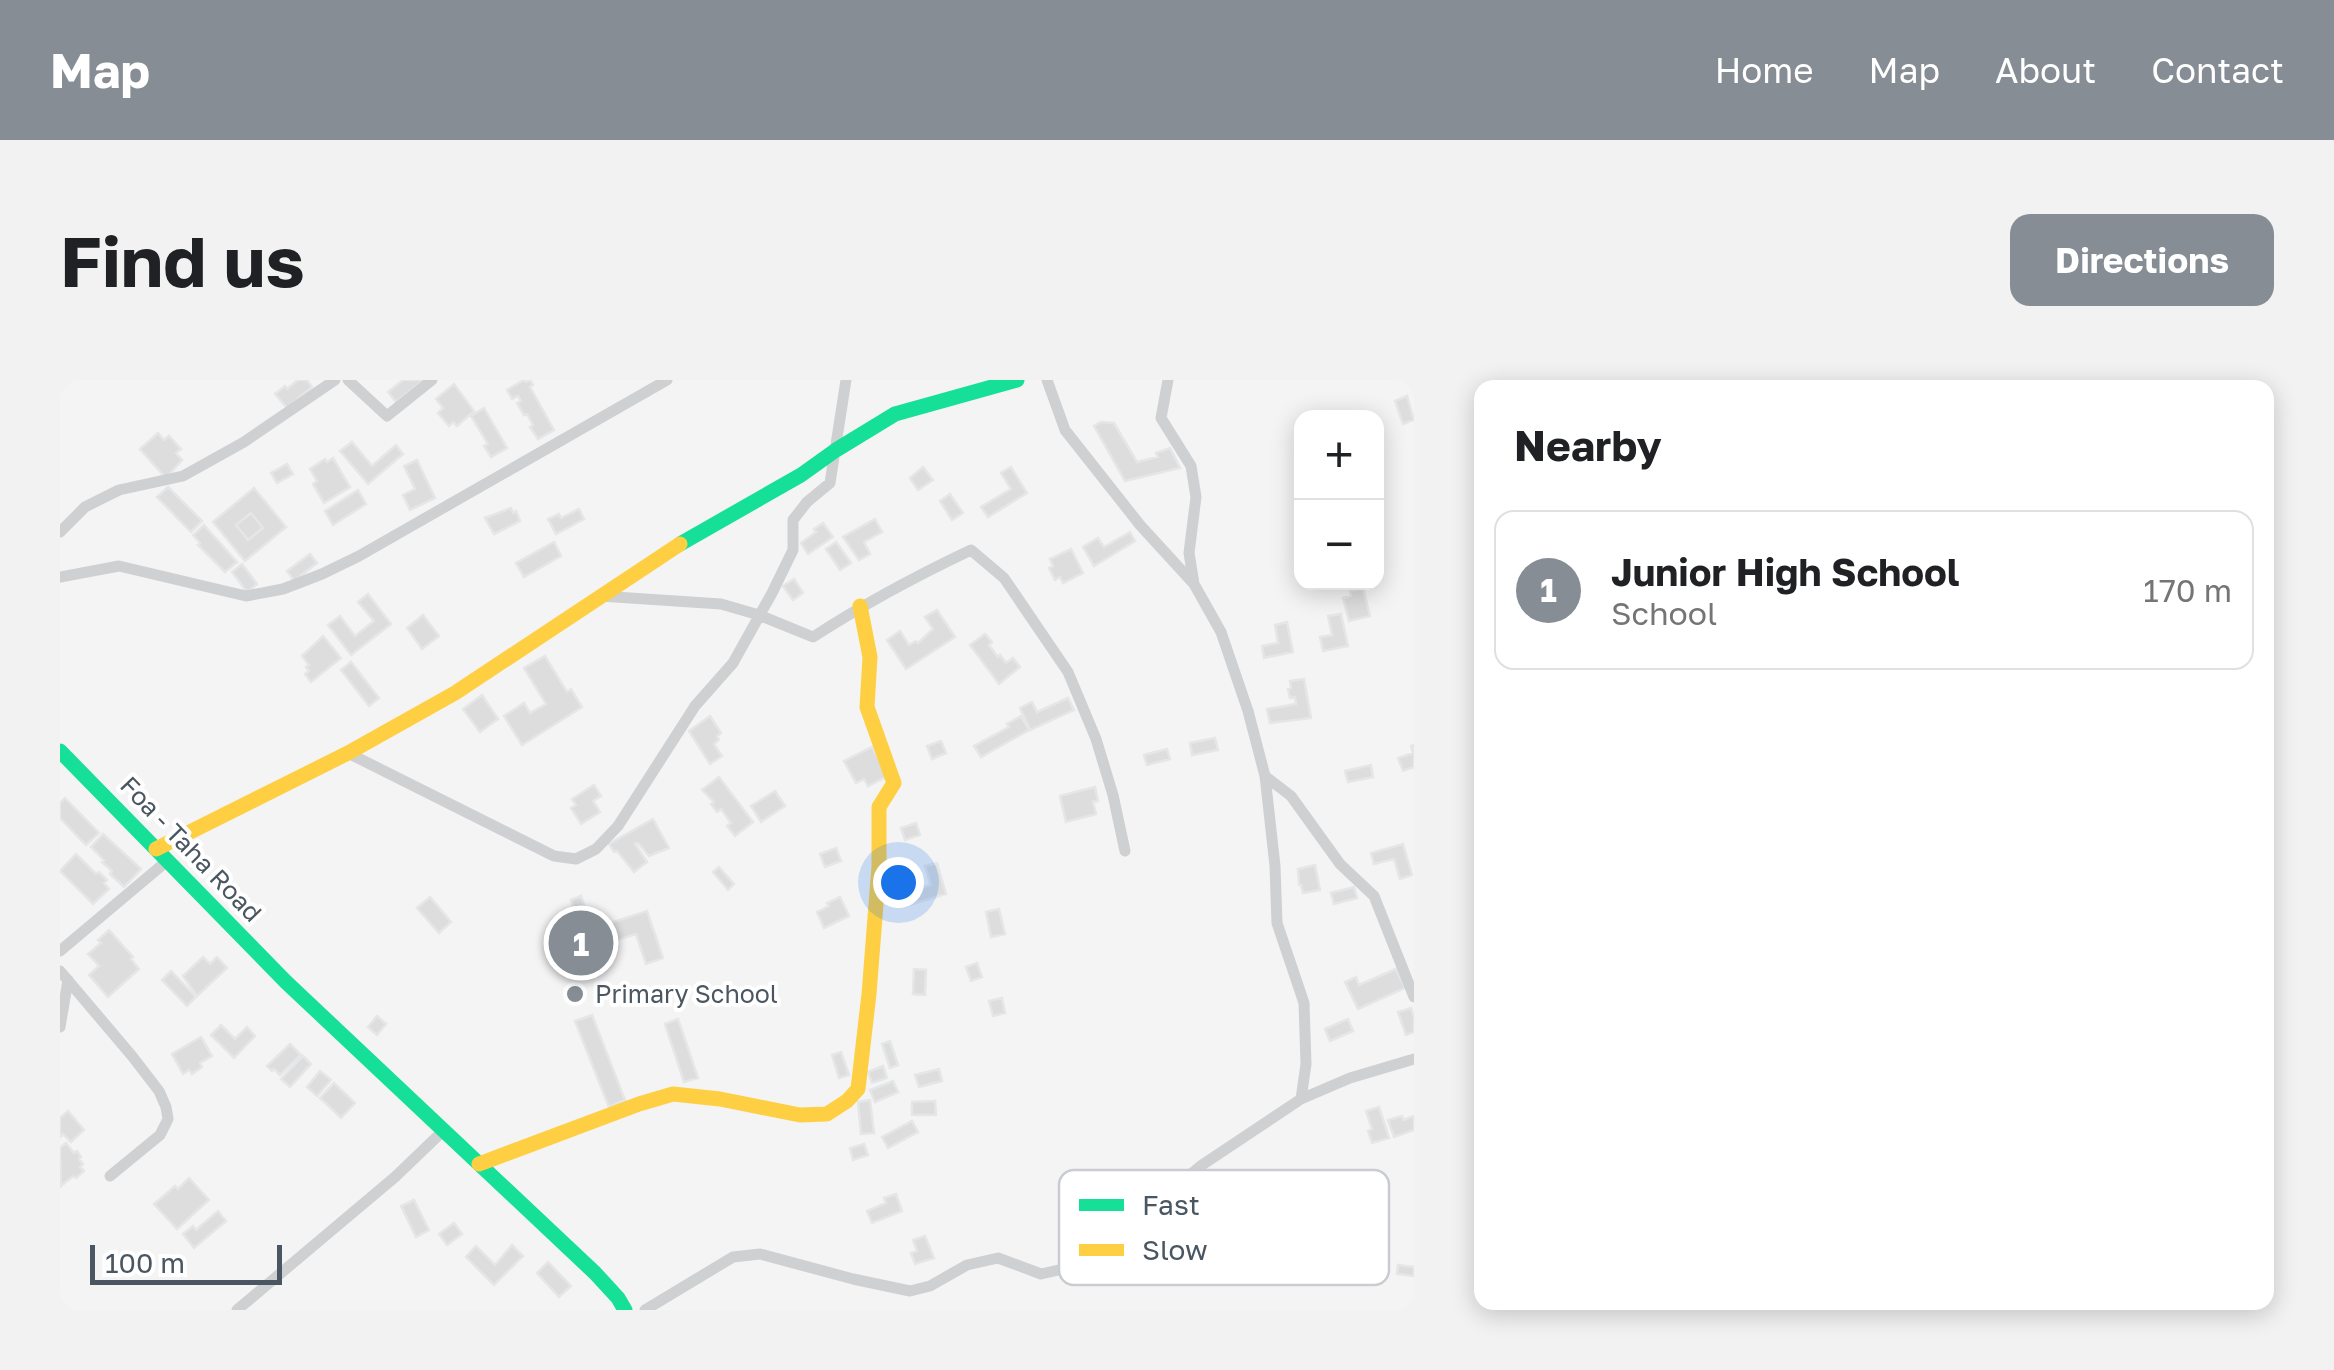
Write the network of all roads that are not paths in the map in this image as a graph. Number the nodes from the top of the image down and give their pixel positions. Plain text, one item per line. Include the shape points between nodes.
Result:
1 (335, 380) edge
2 (348, 380) edge
3 (432, 380) edge
4 (666, 380) edge
5 (846, 380) edge
6 (1017, 380) edge
7 (1047, 380) edge
8 (1168, 380) edge
9 (836, 450) junction
10 (60, 532) edge
11 (60, 577) edge
12 (1194, 584) junction
13 (600, 596) junction
14 (860, 606) junction
15 (759, 615) junction
16 (60, 751) edge
17 (348, 754) junction
18 (1265, 776) junction
19 (1125, 851) dead end
20 (161, 855) junction
21 (60, 951) edge
22 (64, 976) edge
23 (1414, 997) edge
24 (60, 1026) edge
25 (1414, 1059) edge
26 (1301, 1099) junction
27 (444, 1130) junction
28 (479, 1164) junction
29 (1196, 1170) edge
30 (110, 1176) dead end
31 (1059, 1270) edge
32 (238, 1310) edge
33 (625, 1310) edge
34 (645, 1310) edge

1 - 10 street via 183,476 119,490 84,508
2 - 3 street via 388,416
4 - 11 street via 360,556 282,589 246,596 120,566
5 - 9 street
6 - 9 street via 895,414
7 - 12 street via 1066,430
8 - 12 street via 1161,418 1191,466 1196,497 1188,553
9 - 13 street
9 - 15 street via 830,483 793,520 793,550
12 - 18 street via 1221,632
13 - 15 street via 721,604
13 - 17 street via 455,693
14 - 15 street via 813,636
14 - 19 street via 970,550 1004,578 1068,672 1102,758
14 - 28 street via 870,657 867,708 894,783 879,806 880,866 858,1088 827,1114 800,1115 673,1094
15 - 17 street via 733,663 695,706 618,826 576,859 554,856
16 - 20 street, Foa - Taha Road
17 - 20 street
18 - 23 street via 1290,796 1340,864 1374,896
18 - 26 street via 1277,923 1304,1003
20 - 21 street
20 - 27 street, Foa - Taha Road
22 - 24 street
22 - 30 street via 166,1107 160,1135
25 - 26 street
26 - 29 street
27 - 28 street, Foa - Taha Road
27 - 32 street
28 - 33 street, Foa - Taha Road
31 - 34 street via 1041,1274 998,1258 910,1291 760,1254 733,1257

